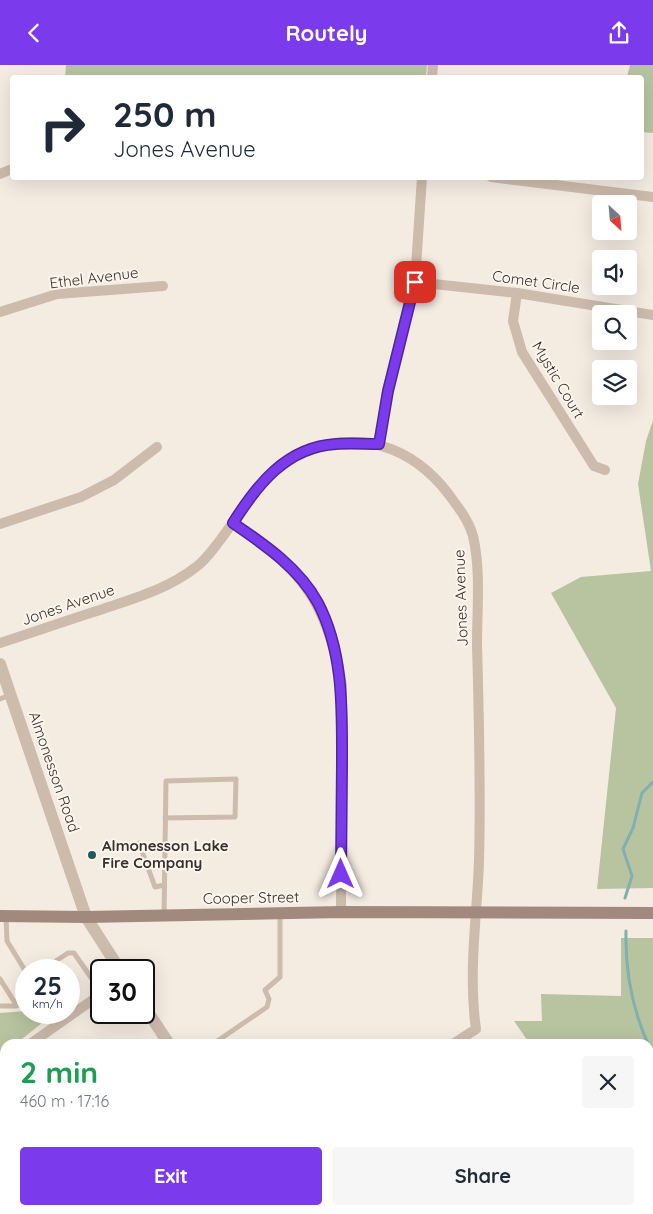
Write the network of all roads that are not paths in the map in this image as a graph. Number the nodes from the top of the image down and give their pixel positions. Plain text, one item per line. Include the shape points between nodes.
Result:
1 (422, 180) edge
2 (515, 180) edge
3 (653, 197) edge
4 (415, 282) junction
5 (163, 286) dead end
6 (518, 293) junction
7 (0, 312) edge
8 (653, 315) edge
9 (379, 444) junction
10 (157, 447) dead end
11 (605, 469) dead end
12 (233, 523) junction
13 (0, 524) edge
14 (0, 643) edge
15 (0, 664) edge
16 (5, 697) edge
17 (164, 818) junction
18 (139, 843) dead end
19 (164, 885) junction
20 (341, 912) junction
21 (280, 913) junction
22 (653, 913) edge
23 (477, 914) junction
24 (3, 916) edge
25 (164, 916) junction
26 (86, 917) junction
27 (18, 959) edge
28 (59, 959) edge
29 (78, 959) edge
30 (113, 959) edge
31 (80, 962) edge
32 (90, 977) edge
33 (0, 979) edge
34 (90, 1001) edge
35 (0, 1007) edge
36 (155, 1023) edge
37 (37, 1039) edge
38 (166, 1039) edge
39 (220, 1039) edge
40 (461, 1039) edge

1 - 4 street
2 - 3 street
4 - 6 street, Comet Circle
4 - 9 street via 388,391
5 - 7 street, Ethel Avenue via 57,294
6 - 8 street, Comet Circle
6 - 11 street, Mystic Court via 513,321 522,352 594,466
9 - 12 street, Jones Avenue via 334,443 309,450 284,463 252,493
9 - 23 street, Jones Avenue via 417,460 442,483 473,535 480,816
10 - 13 street via 114,480 81,497
12 - 14 street, Jones Avenue via 200,565 170,585
12 - 20 street via 288,565 303,582 318,604 335,650 342,685
15 - 16 street, Almonesson Road
16 - 26 street, Almonesson Road
17 - 17 lane via 166,781 236,779 236,817
17 - 19 lane
18 - 19 lane via 155,887
19 - 25 lane
20 - 21 main road, Cooper Street
20 - 23 main road, Cooper Street
21 - 25 main road, Cooper Street
21 - 39 lane via 280,977 266,990 267,1007
22 - 23 main road, Cooper Street
23 - 40 street, Jones Avenue via 474,935 476,1029
24 - 26 main road, Cooper Street
24 - 27 lane via 7,941
25 - 26 main road, Cooper Street
26 - 30 street, Almonesson Road
28 - 29 lane via 74,953
31 - 32 lane
33 - 35 lane via 16,1006
34 - 37 street
36 - 38 street

